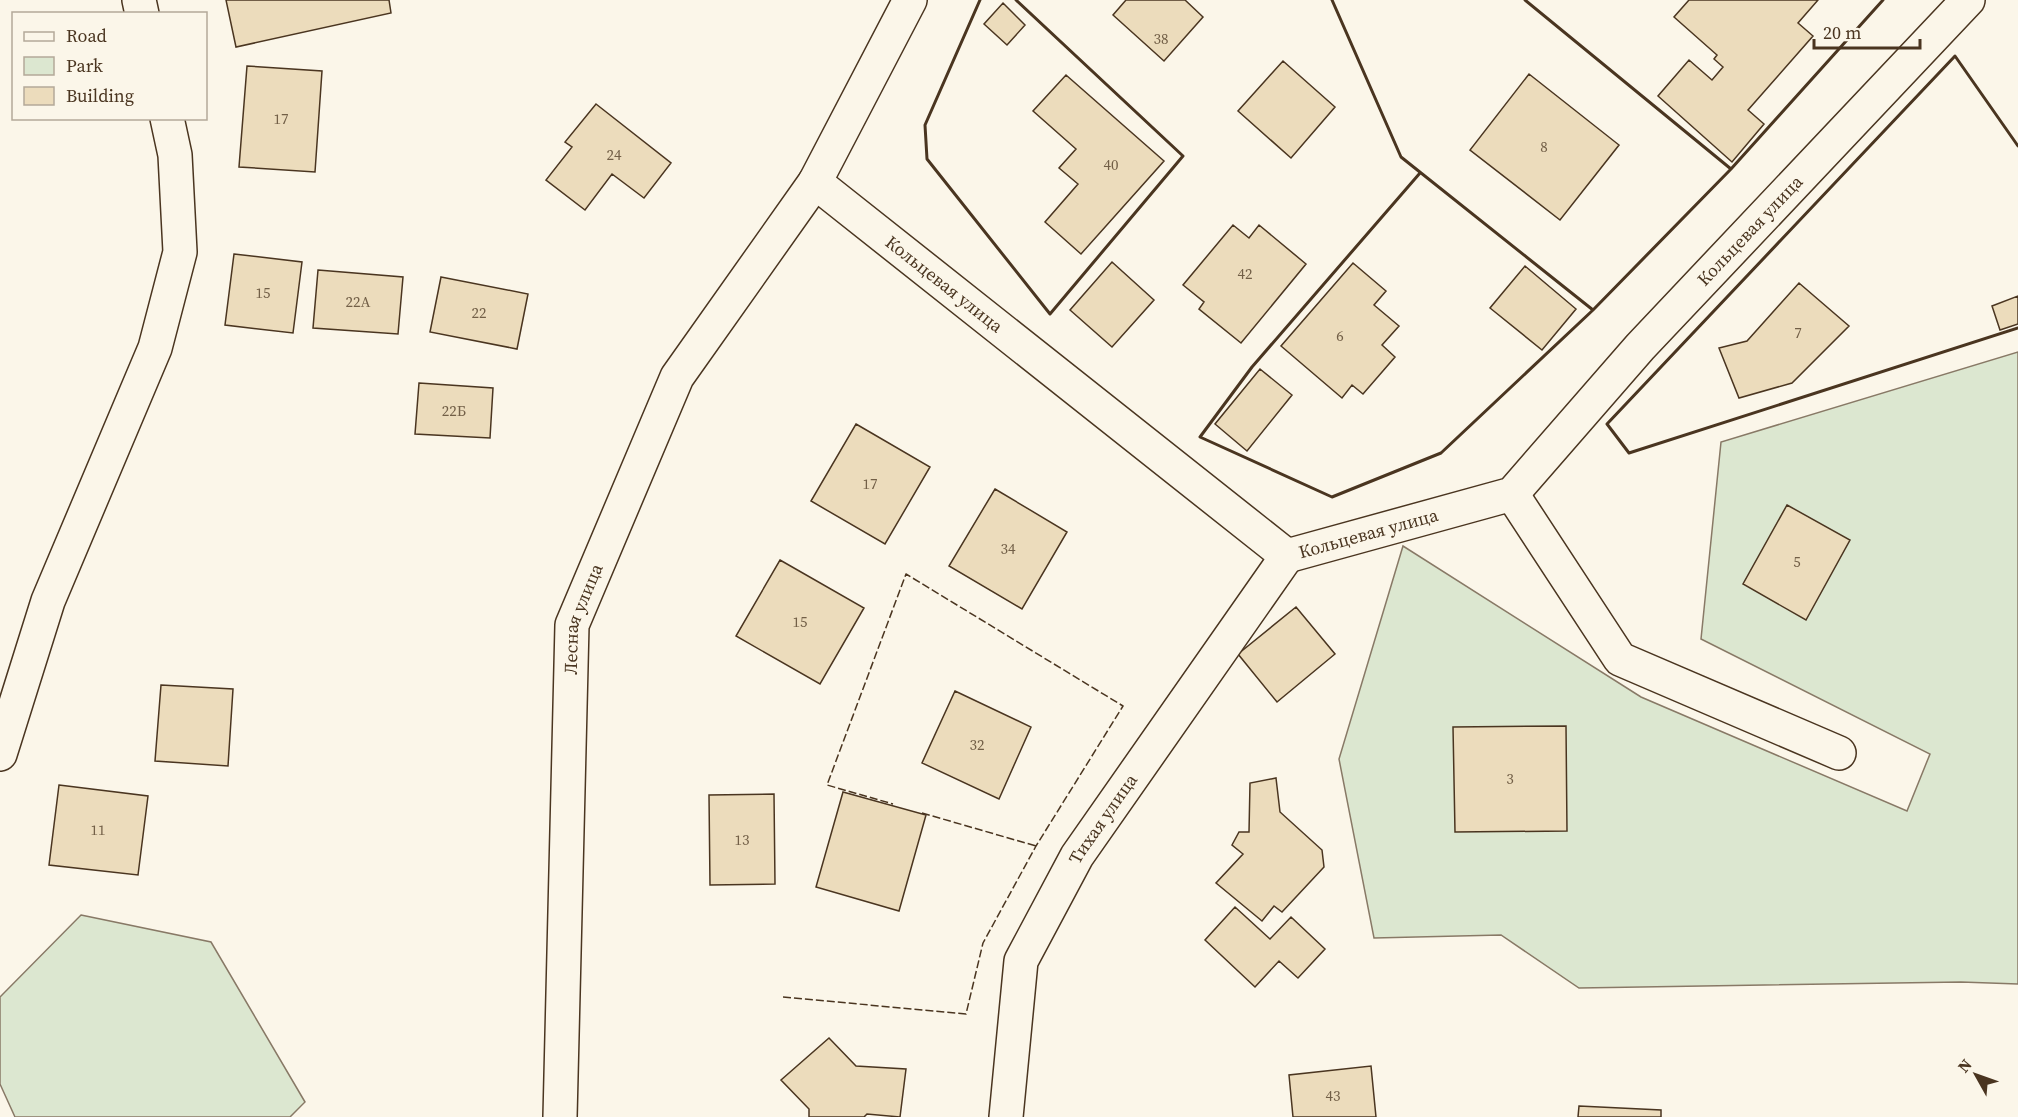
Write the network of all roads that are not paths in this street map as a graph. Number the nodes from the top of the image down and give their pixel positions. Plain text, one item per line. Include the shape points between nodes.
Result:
1 (910, 0) edge
2 (1968, 0) edge
3 (167, 120) edge
4 (815, 182) junction
5 (1512, 494) junction
6 (1287, 556) junction
7 (1839, 753) dead end
8 (0, 754) edge
9 (560, 1117) edge
10 (1006, 1117) edge

1 - 4 street
2 - 5 street, Кольцевая улица via 1640,347
3 - 8 street via 175,155 180,252 155,348 48,601
4 - 6 street, Кольцевая улица
4 - 9 street, Лесная улица via 677,377 572,625
5 - 6 street, Кольцевая улица
5 - 7 street via 1620,659
6 - 10 street, Тихая улица via 1077,856 1021,961

